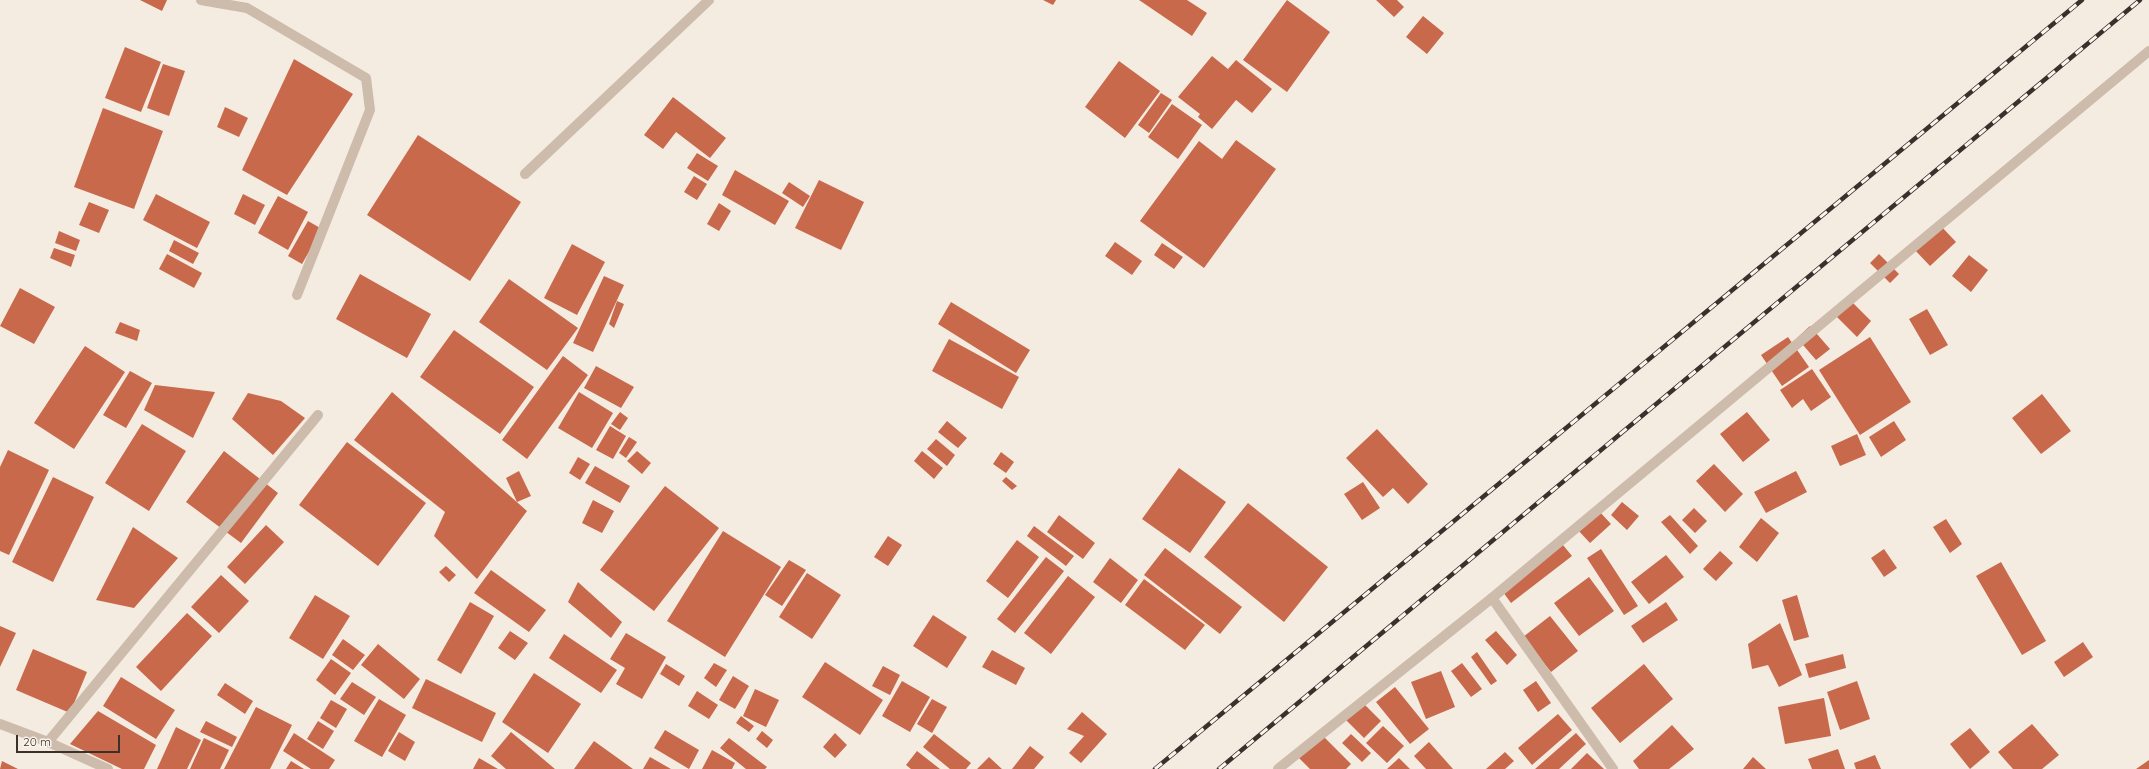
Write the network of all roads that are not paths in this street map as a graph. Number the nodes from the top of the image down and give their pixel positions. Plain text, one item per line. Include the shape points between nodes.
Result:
1 (201, 0) edge
2 (709, 0) edge
3 (2149, 51) edge
4 (525, 174) dead end
5 (297, 295) dead end
6 (318, 415) dead end
7 (1492, 598) junction
8 (0, 724) edge
9 (48, 742) junction
10 (108, 769) edge
11 (1278, 769) edge
12 (1613, 769) edge

1 - 5 street via 247,8 366,78 370,110
2 - 4 street
3 - 7 street
6 - 9 street
7 - 11 street
7 - 12 street
8 - 9 street
9 - 10 street

